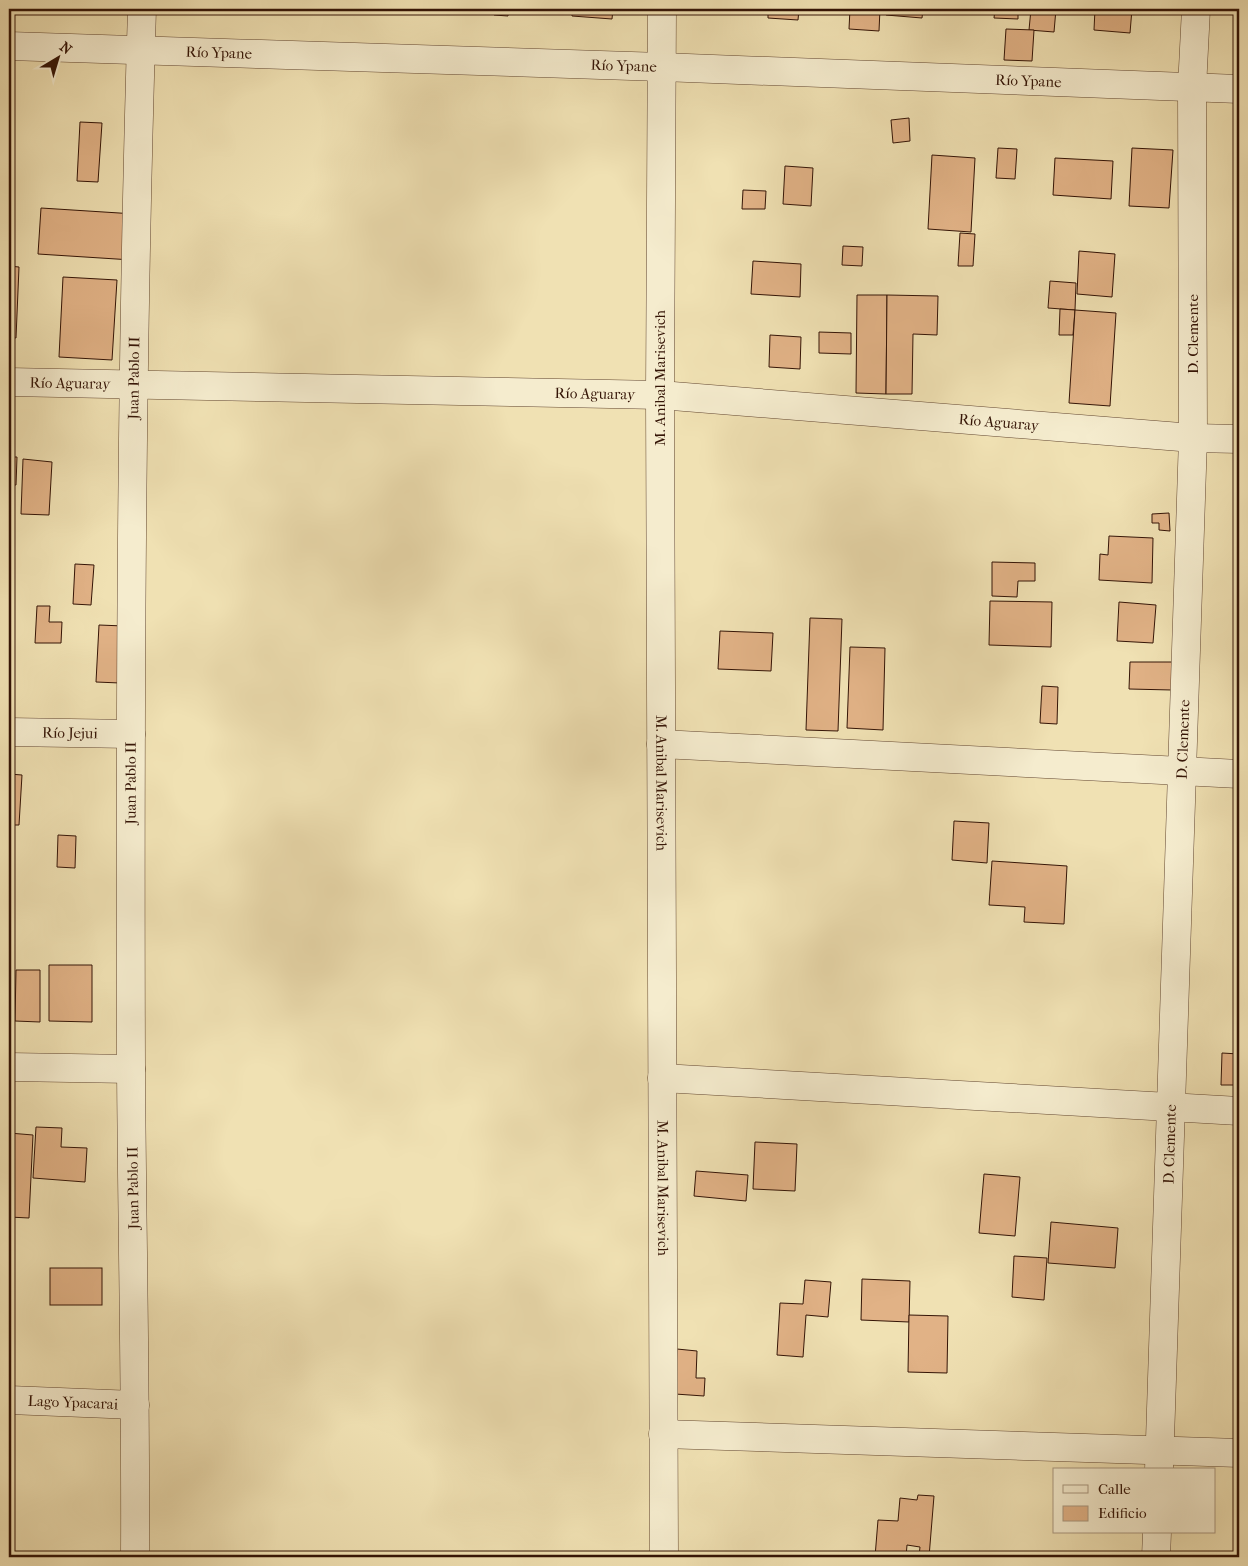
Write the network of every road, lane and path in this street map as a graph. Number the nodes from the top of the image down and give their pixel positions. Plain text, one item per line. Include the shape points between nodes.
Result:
1 (142, 9) edge
2 (662, 9) edge
3 (1196, 9) edge
4 (9, 46) edge
5 (141, 50) junction
6 (662, 67) junction
7 (1192, 88) junction
8 (1239, 89) edge
9 (9, 382) edge
10 (133, 383) junction
11 (660, 395) junction
12 (1193, 438) junction
13 (1239, 439) edge
14 (9, 732) edge
15 (131, 734) junction
16 (661, 744) junction
17 (1182, 771) junction
18 (1239, 774) edge
19 (9, 1067) edge
20 (131, 1069) junction
21 (662, 1078) junction
22 (1171, 1106) junction
23 (1239, 1111) edge
24 (9, 1400) edge
25 (136, 1405) junction
26 (663, 1434) junction
27 (1239, 1453) edge
28 (1160, 1460) edge
29 (1157, 1534) edge
30 (135, 1557) edge
31 (664, 1557) edge
32 (1156, 1557) edge

1 - 5 street, Juan Pablo II
2 - 6 street, M. Anibal Marisevich
3 - 7 street, D. Clemente
4 - 5 street, Río Ypane
5 - 6 street, Río Ypane
5 - 10 street, Juan Pablo II
6 - 7 street, Río Ypane
6 - 11 street, M. Anibal Marisevich
7 - 8 street, Río Ypane
7 - 12 street, D. Clemente
9 - 10 street, Río Aguaray
10 - 11 street, Río Aguaray
10 - 15 street, Juan Pablo II
11 - 12 street, Río Aguaray
11 - 16 street, M. Anibal Marisevich
12 - 13 street, Río Aguaray
12 - 17 street, D. Clemente
14 - 15 street, Río Jejui
15 - 20 street, Juan Pablo II
16 - 17 street
16 - 21 street, M. Anibal Marisevich
17 - 18 street
17 - 22 street, D. Clemente
19 - 20 street
20 - 25 street, Juan Pablo II
21 - 22 street
21 - 26 street, M. Anibal Marisevich
22 - 23 street
22 - 28 street, D. Clemente
24 - 25 street, Lago Ypacarai
25 - 30 street, Juan Pablo II
26 - 28 street
26 - 31 street, M. Anibal Marisevich
27 - 28 street
29 - 32 street

